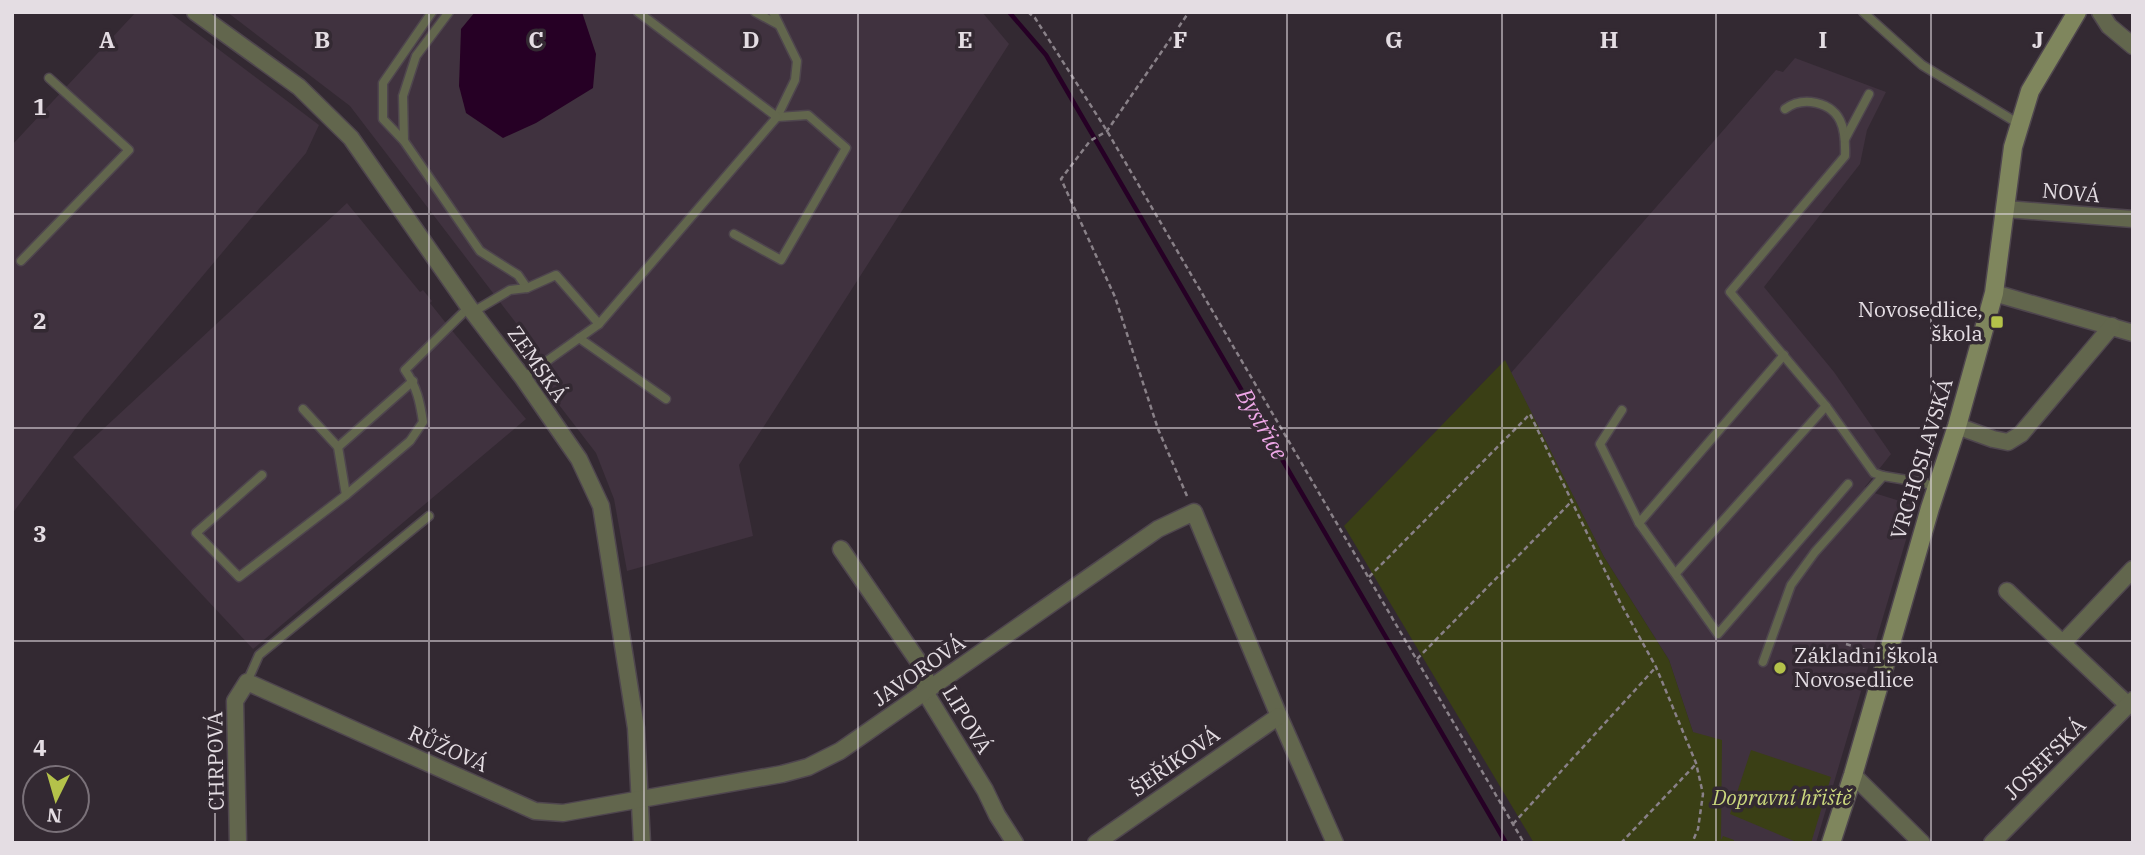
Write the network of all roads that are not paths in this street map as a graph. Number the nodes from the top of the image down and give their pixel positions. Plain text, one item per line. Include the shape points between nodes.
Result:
1 (195, 12) edge
2 (432, 12) edge
3 (449, 12) edge
4 (638, 12) edge
5 (755, 12) edge
6 (773, 12) edge
7 (1863, 12) edge
8 (2077, 12) edge
9 (2099, 12) edge
10 (779, 25) junction
11 (2133, 46) edge
12 (49, 78) dead end
13 (1869, 94) dead end
14 (1785, 109) dead end
15 (777, 117) junction
16 (2019, 124) junction
17 (1845, 139) junction
18 (404, 141) junction
19 (2006, 209) junction
20 (2133, 219) edge
21 (734, 234) dead end
22 (21, 261) dead end
23 (527, 288) junction
24 (1994, 293) junction
25 (471, 309) junction
26 (599, 324) junction
27 (2112, 327) junction
28 (2133, 333) edge
29 (579, 338) junction
30 (1784, 355) junction
31 (523, 378) junction
32 (413, 381) junction
33 (666, 399) dead end
34 (1826, 406) junction
35 (303, 409) dead end
36 (1622, 410) dead end
37 (1957, 426) junction
38 (338, 447) junction
39 (262, 475) dead end
40 (1883, 476) junction
41 (1848, 484) dead end
42 (1937, 489) junction
43 (346, 495) junction
44 (429, 516) dead end
45 (1639, 523) junction
46 (841, 550) dead end
47 (2133, 569) edge
48 (1676, 573) junction
49 (2007, 591) dead end
50 (2063, 643) junction
51 (1763, 662) dead end
52 (247, 682) junction
53 (925, 692) junction
54 (2130, 703) edge
55 (1279, 716) junction
56 (1853, 775) junction
57 (640, 798) junction
58 (238, 843) edge
59 (642, 843) edge
60 (1015, 843) edge
61 (1096, 843) edge
62 (1335, 843) edge
63 (1831, 843) edge
64 (1922, 843) edge
65 (1992, 843) edge

1 - 25 street, ZEMSKÁ via 299,87 351,138
2 - 18 lane via 383,83 383,119
3 - 18 lane via 416,56 403,96
4 - 15 lane
5 - 10 lane
6 - 10 lane
7 - 16 lane via 1923,65
8 - 16 street, VRCHOSLAVSKÁ via 2030,91
9 - 11 street
10 - 15 lane via 797,61 795,80
12 - 22 lane via 130,150
13 - 17 lane
14 - 17 lane via 1804,102 1835,111
15 - 21 lane via 808,115 846,148 781,260
15 - 26 lane
16 - 19 street, VRCHOSLAVSKÁ
17 - 30 lane via 1844,156 1730,292
18 - 23 lane via 481,251 518,275
19 - 20 street, NOVÁ
19 - 24 street, VRCHOSLAVSKÁ
23 - 25 lane via 510,289
23 - 26 lane via 556,275
24 - 27 street
24 - 37 street, VRCHOSLAVSKÁ
25 - 31 street, ZEMSKÁ
25 - 32 lane via 405,370
26 - 29 lane
27 - 28 street
27 - 37 street via 2021,434 2008,442
29 - 31 lane
29 - 33 lane
30 - 34 lane
30 - 45 lane
31 - 57 street, ZEMSKÁ via 579,459 601,506 636,728
32 - 38 lane
32 - 43 lane via 423,422 410,441
34 - 40 lane via 1874,473
34 - 48 lane
35 - 38 lane
36 - 45 lane via 1600,444
37 - 42 street, VRCHOSLAVSKÁ
38 - 43 lane
39 - 43 lane via 197,533 239,577
40 - 42 lane via 1924,482
40 - 51 lane via 1791,585
41 - 48 lane via 1718,634
42 - 56 street, VRCHOSLAVSKÁ
44 - 52 lane via 259,655
45 - 48 lane
46 - 53 street, LIPOVÁ via 925,671
47 - 50 street
49 - 50 street, JOSEFSKÁ
50 - 54 street, JOSEFSKÁ
52 - 57 street, RŮŽOVÁ via 535,811 563,813
52 - 58 street, CHRPOVÁ via 235,701
53 - 55 street, JAVOROVÁ via 1158,529 1194,512
53 - 57 street, JAVOROVÁ via 840,751 808,767
53 - 60 street, LIPOVÁ
54 - 65 street, JOSEFSKÁ
55 - 61 street, ŠEŘÍKOVÁ
55 - 62 street
56 - 63 street, VRCHOSLAVSKÁ
56 - 64 street
57 - 59 street, ZEMSKÁ

